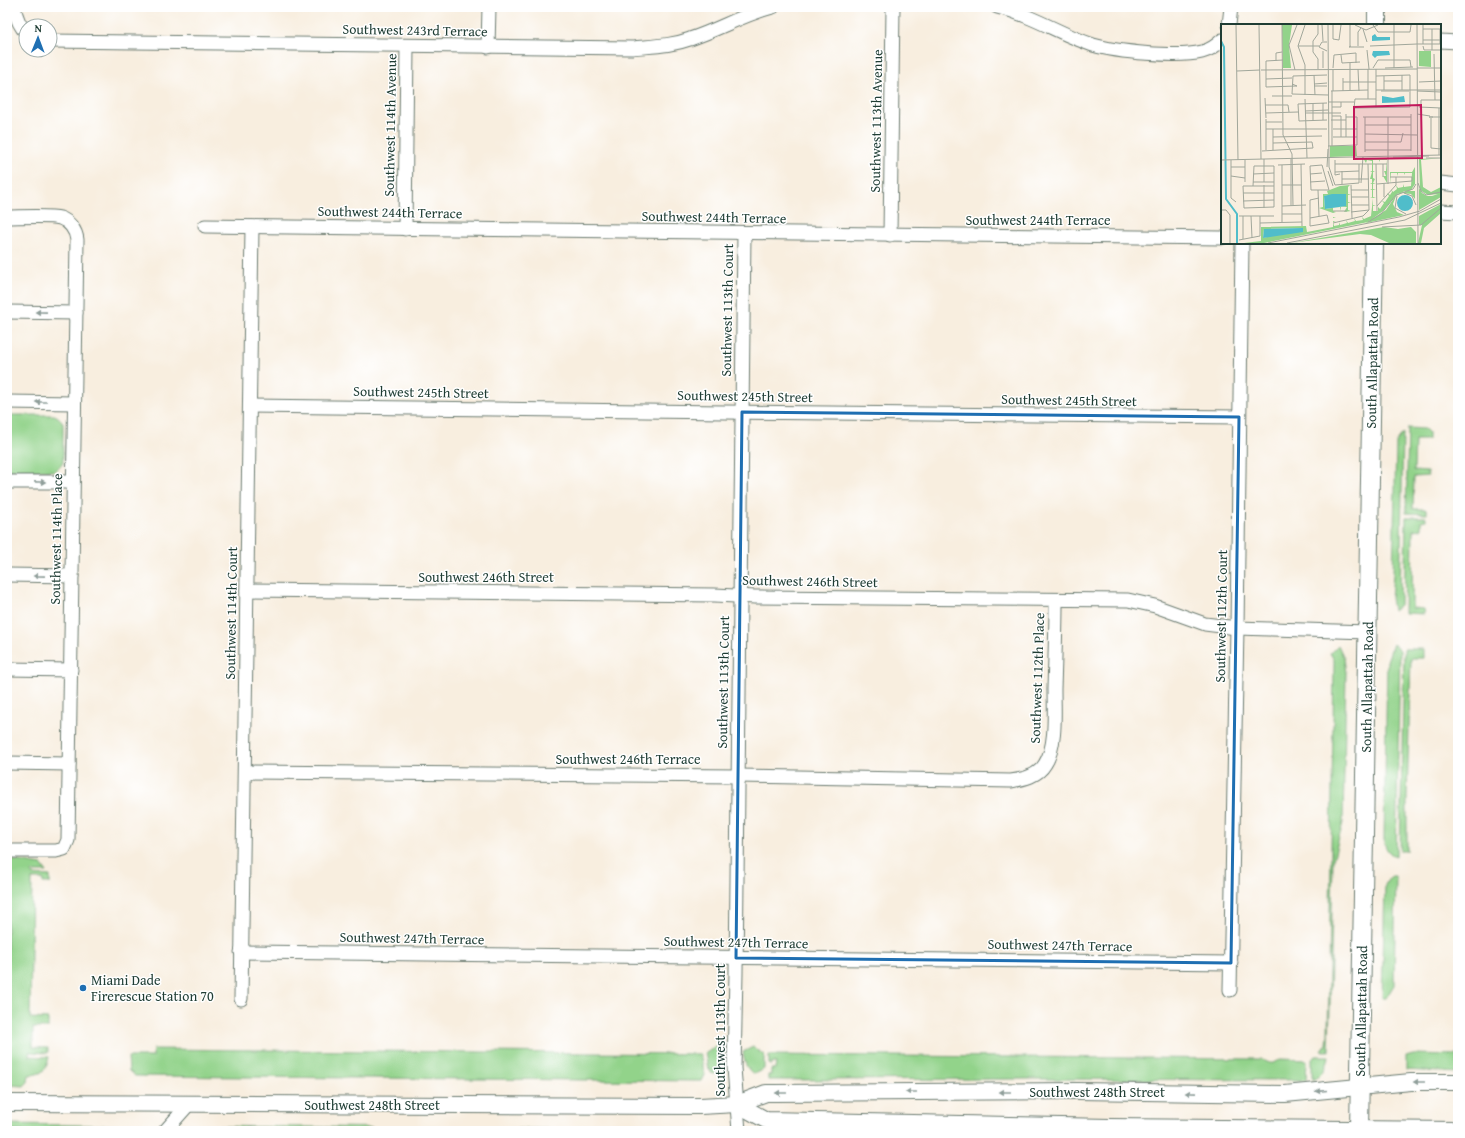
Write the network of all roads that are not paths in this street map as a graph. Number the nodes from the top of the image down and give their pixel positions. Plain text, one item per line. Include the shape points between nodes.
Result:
1 (14, 7) edge
2 (489, 7) edge
3 (773, 7) edge
4 (893, 7) edge
5 (997, 7) edge
6 (1232, 7) edge
7 (1378, 7) edge
8 (18, 21) edge
9 (1229, 24) edge
10 (1377, 24) edge
11 (58, 41) edge
12 (1441, 41) edge
13 (1221, 42) edge
14 (1458, 42) edge
15 (407, 46) junction
16 (488, 47) junction
17 (1441, 183) edge
18 (1458, 185) edge
19 (1441, 211) edge
20 (1458, 212) edge
21 (7, 217) edge
22 (205, 226) dead end
23 (252, 227) junction
24 (405, 229) junction
25 (744, 233) junction
26 (890, 235) junction
27 (1221, 238) edge
28 (1242, 244) edge
29 (1374, 244) edge
30 (7, 312) edge
31 (76, 313) junction
32 (7, 402) edge
33 (74, 403) junction
34 (250, 406) junction
35 (742, 412) junction
36 (1239, 417) junction
37 (7, 482) edge
38 (73, 482) junction
39 (7, 575) edge
40 (72, 576) junction
41 (247, 590) junction
42 (740, 596) junction
43 (1056, 600) junction
44 (1237, 628) junction
45 (1368, 632) junction
46 (7, 669) edge
47 (71, 670) junction
48 (7, 763) edge
49 (69, 764) junction
50 (244, 772) junction
51 (738, 776) junction
52 (1011, 780) joint
53 (7, 851) edge
54 (241, 952) junction
55 (736, 958) junction
56 (1231, 963) junction
57 (1230, 990) dead end
58 (241, 999) dead end
59 (1458, 1082) edge
60 (1360, 1087) junction
61 (7, 1103) edge
62 (189, 1104) junction
63 (737, 1104) junction
64 (1359, 1130) edge
65 (1458, 1130) edge
66 (165, 1131) edge
67 (739, 1131) edge

1 - 8 street
2 - 16 street
3 - 16 street, Southwest 243rd Terrace via 744,16 695,38 671,44 625,48
4 - 26 street, Southwest 113th Avenue
5 - 13 street via 1027,15 1080,40 1110,48 1194,54 1210,50
6 - 9 street
7 - 10 main road
11 - 15 street, Southwest 243rd Terrace
12 - 14 street
15 - 16 street, Southwest 243rd Terrace
15 - 24 street, Southwest 114th Avenue
17 - 18 street
19 - 20 street
21 - 31 street, Southwest 114th Place via 59,218 73,229 77,240
22 - 23 street, Southwest 244th Terrace
23 - 24 street, Southwest 244th Terrace
23 - 34 street, Southwest 114th Court
24 - 25 street, Southwest 244th Terrace
25 - 26 street, Southwest 244th Terrace
25 - 35 street, Southwest 113th Court
26 - 27 street, Southwest 244th Terrace
28 - 36 street, Southwest 112th Court
29 - 45 main road, South Allapattah Road
31 -> 30 street
31 - 33 street, Southwest 114th Place
33 -> 32 street
33 - 38 street, Southwest 114th Place
34 - 35 street, Southwest 245th Street
34 - 41 street, Southwest 114th Court
35 - 36 street, Southwest 245th Street
35 - 42 street, Southwest 113th Court
36 - 44 street, Southwest 112th Court
37 -> 38 street
38 - 40 street, Southwest 114th Place
40 -> 39 street
40 - 47 street, Southwest 114th Place
41 - 42 street, Southwest 246th Street
41 - 50 street, Southwest 114th Court
42 - 43 street, Southwest 246th Street
42 - 51 street, Southwest 113th Court
43 - 44 street, Southwest 246th Street via 1128,600 1155,606 1205,624
43 - 52 street, Southwest 112th Place via 1053,731 1049,756 1037,773
44 - 45 street, Southwest 246th Street
44 - 56 street, Southwest 112th Court
45 - 60 main road, South Allapattah Road
46 - 47 street
47 - 49 street, Southwest 114th Place
48 - 49 street
49 - 53 street, Southwest 114th Place via 68,840 64,849
50 - 51 street, Southwest 246th Terrace
50 - 54 street, Southwest 114th Court
51 - 52 street, Southwest 246th Terrace
51 - 55 street, Southwest 113th Court
54 - 55 street, Southwest 247th Terrace
54 - 58 street, Southwest 114th Court
55 - 56 street, Southwest 247th Terrace
55 - 63 street, Southwest 113th Court via 734,1068
56 - 57 street, Southwest 112th Court
59 -> 60 street, Southwest 248th Street via 1411,1082
60 -> 63 street, Southwest 248th Street via 1285,1094 766,1093
60 - 64 main road, South Allapattah Road
61 - 62 street, Southwest 248th Street
62 - 63 street, Southwest 248th Street
62 - 66 street
63 - 64 street via 766,1120
63 - 67 street, Southwest 113th Court
64 - 65 street

